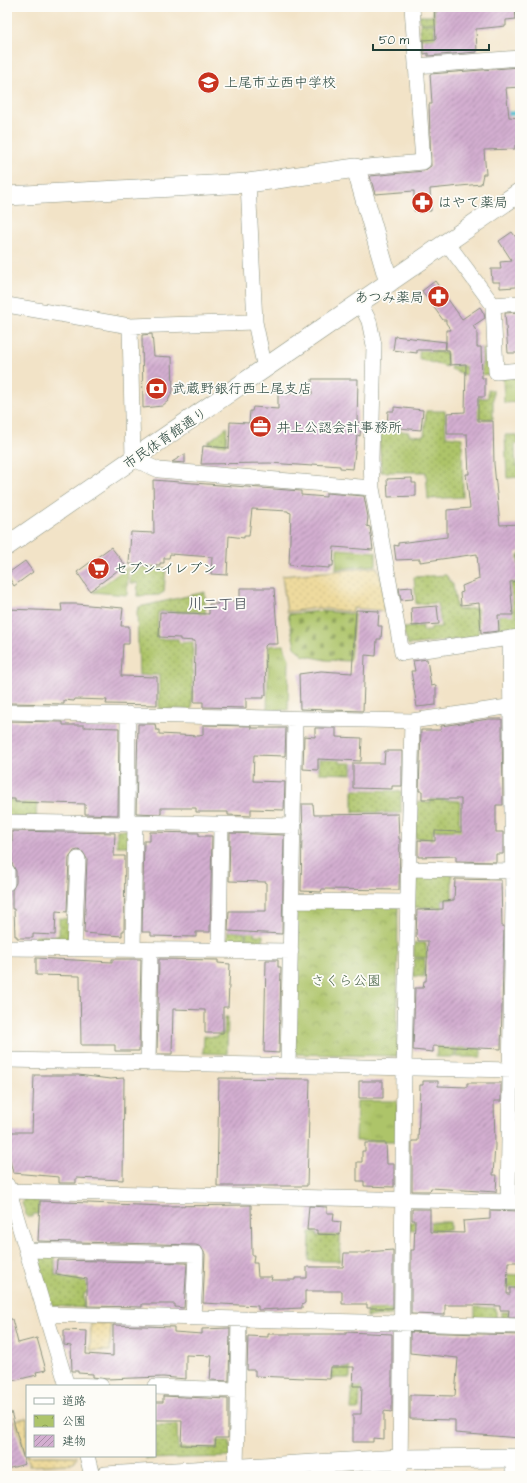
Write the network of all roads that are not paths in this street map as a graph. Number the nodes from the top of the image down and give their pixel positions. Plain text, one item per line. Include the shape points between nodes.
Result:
1 (412, 7) edge
2 (520, 58) edge
3 (416, 66) junction
4 (356, 168) junction
5 (248, 183) junction
6 (520, 192) edge
7 (7, 196) edge
8 (447, 243) junction
9 (389, 282) junction
10 (360, 303) junction
11 (520, 303) edge
12 (7, 305) edge
13 (493, 305) junction
14 (255, 322) junction
15 (130, 326) junction
16 (265, 369) junction
17 (520, 370) edge
18 (133, 459) junction
19 (372, 488) junction
20 (7, 546) edge
21 (515, 637) edge
22 (516, 705) edge
23 (7, 712) edge
24 (128, 714) junction
25 (295, 719) junction
26 (412, 721) junction
27 (7, 822) edge
28 (131, 823) junction
29 (220, 825) junction
30 (294, 826) junction
31 (516, 842) edge
32 (78, 859) dead end
33 (408, 869) junction
34 (7, 871) edge
35 (512, 871) junction
36 (7, 883) edge
37 (291, 901) junction
38 (406, 902) junction
39 (7, 948) edge
40 (74, 949) junction
41 (133, 950) junction
42 (150, 950) junction
43 (219, 950) junction
44 (290, 952) junction
45 (516, 957) edge
46 (515, 1010) edge
47 (7, 1060) edge
48 (148, 1063) junction
49 (288, 1066) junction
50 (404, 1069) junction
51 (514, 1070) edge
52 (8, 1188) edge
53 (404, 1199) junction
54 (514, 1201) edge
55 (27, 1250) junction
56 (46, 1314) junction
57 (193, 1318) junction
58 (239, 1319) junction
59 (401, 1323) junction
60 (520, 1326) edge
61 (66, 1385) edge
62 (156, 1387) edge
63 (237, 1390) junction
64 (87, 1457) edge
65 (515, 1464) edge
66 (400, 1468) edge
67 (236, 1469) junction
68 (92, 1476) edge
69 (105, 1476) edge

1 - 3 street
2 - 3 street
3 - 4 street via 423,162
4 - 5 street
4 - 9 street
5 - 7 street
5 - 14 street
6 - 8 street, 市民体育館通り
8 - 9 street, 市民体育館通り
8 - 13 street
9 - 10 street, 市民体育館通り
10 - 16 street, 市民体育館通り
10 - 19 street via 369,321 374,345
11 - 13 street
12 - 15 street
13 - 17 street via 496,372
14 - 15 street
14 - 16 street
15 - 18 street
16 - 18 street, 市民体育館通り
18 - 19 street via 159,470
18 - 20 street, 市民体育館通り
19 - 21 street via 402,653
21 - 22 street
22 - 26 street
22 - 31 street
23 - 24 street
24 - 25 street
24 - 28 street
25 - 26 street
25 - 30 street
26 - 33 street
27 - 28 street
28 - 29 street
28 - 41 street
29 - 30 street
29 - 43 street
30 - 37 street
31 - 35 street
32 - 40 street
33 - 35 street
33 - 38 street
34 - 36 street
35 - 45 street
37 - 38 street
37 - 44 street
38 - 50 street
39 - 40 street
40 - 41 street
41 - 42 street
42 - 43 street
42 - 48 street
43 - 44 street
44 - 49 street
45 - 46 street
46 - 51 street
47 - 48 street
48 - 49 street
49 - 50 street
50 - 51 street
50 - 53 street
51 - 54 street
52 - 53 street
52 - 55 street
53 - 54 street
53 - 59 street
55 - 56 street
55 - 57 street via 196,1254
56 - 57 street
56 - 61 street
57 - 58 street
58 - 59 street
58 - 63 street
59 - 60 street
59 - 66 street
62 - 63 street
63 - 67 street
64 - 68 street
65 - 66 street
66 - 67 street
67 - 69 street

